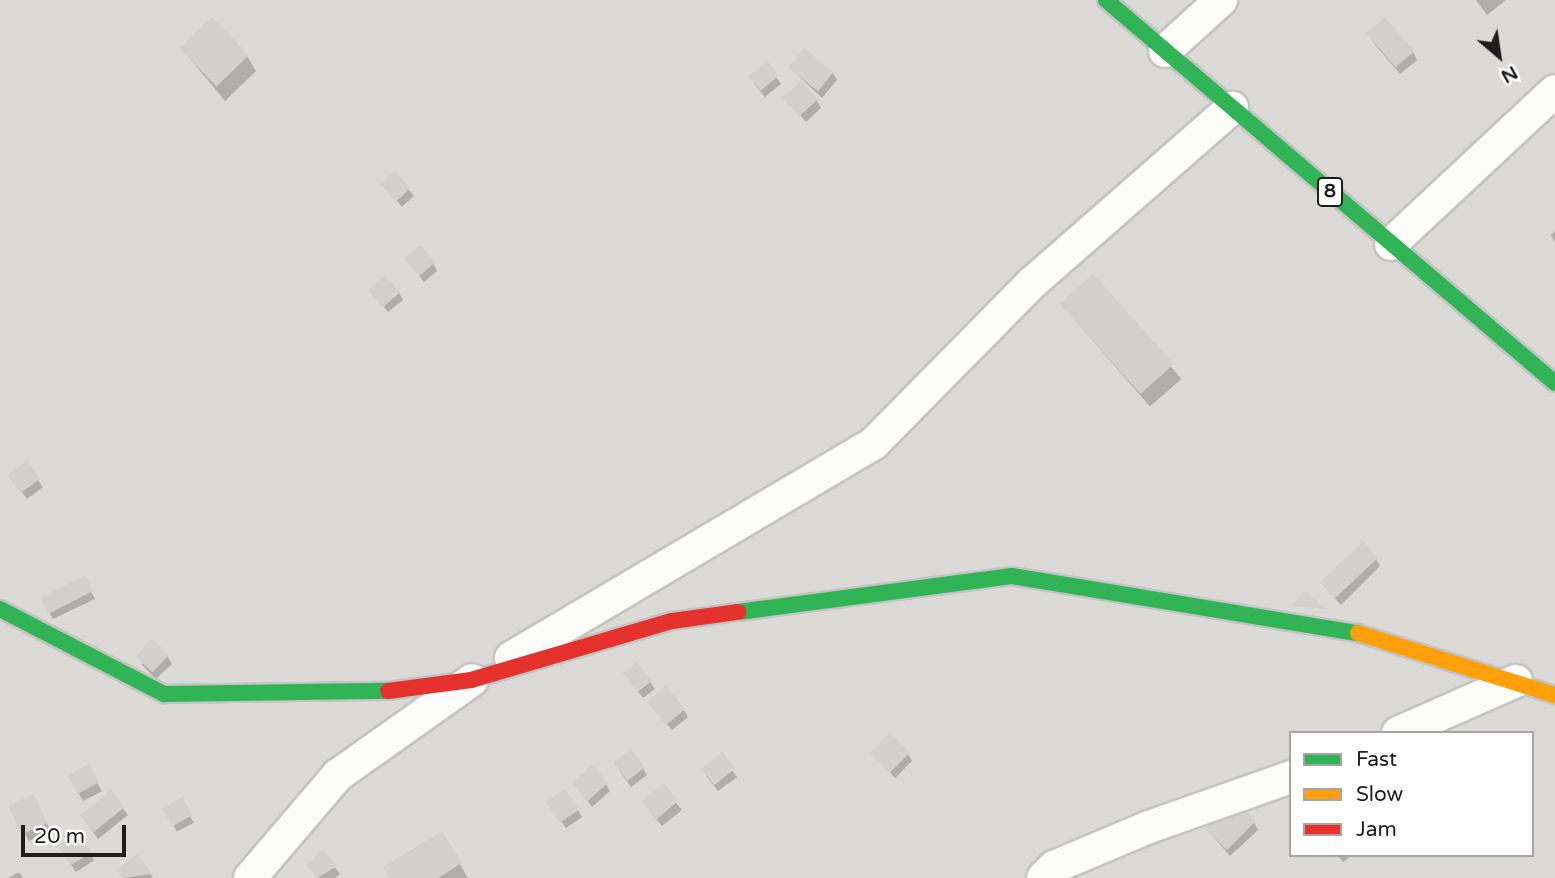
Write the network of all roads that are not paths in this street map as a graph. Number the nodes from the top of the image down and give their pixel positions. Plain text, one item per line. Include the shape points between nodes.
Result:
1 (1106, 0) edge
2 (1222, 0) edge
3 (1165, 51) junction
4 (1555, 91) edge
5 (1232, 108) junction
6 (1391, 244) junction
7 (1555, 383) edge
8 (0, 608) edge
9 (471, 680) junction
10 (1516, 681) junction
11 (1555, 695) edge
12 (1403, 731) edge
13 (1289, 778) edge
14 (250, 878) edge
15 (1043, 878) edge

1 - 3 street, 8
2 - 3 street
3 - 5 street, 8
4 - 6 street
5 - 6 street, 8
5 - 9 street via 1032,284 874,443
6 - 7 street, 8
8 - 9 street via 164,694 359,695
9 - 10 street via 673,621 1012,576 1360,633
9 - 14 street via 338,775
10 - 11 street
10 - 12 street
13 - 15 street via 1149,827 1054,867

